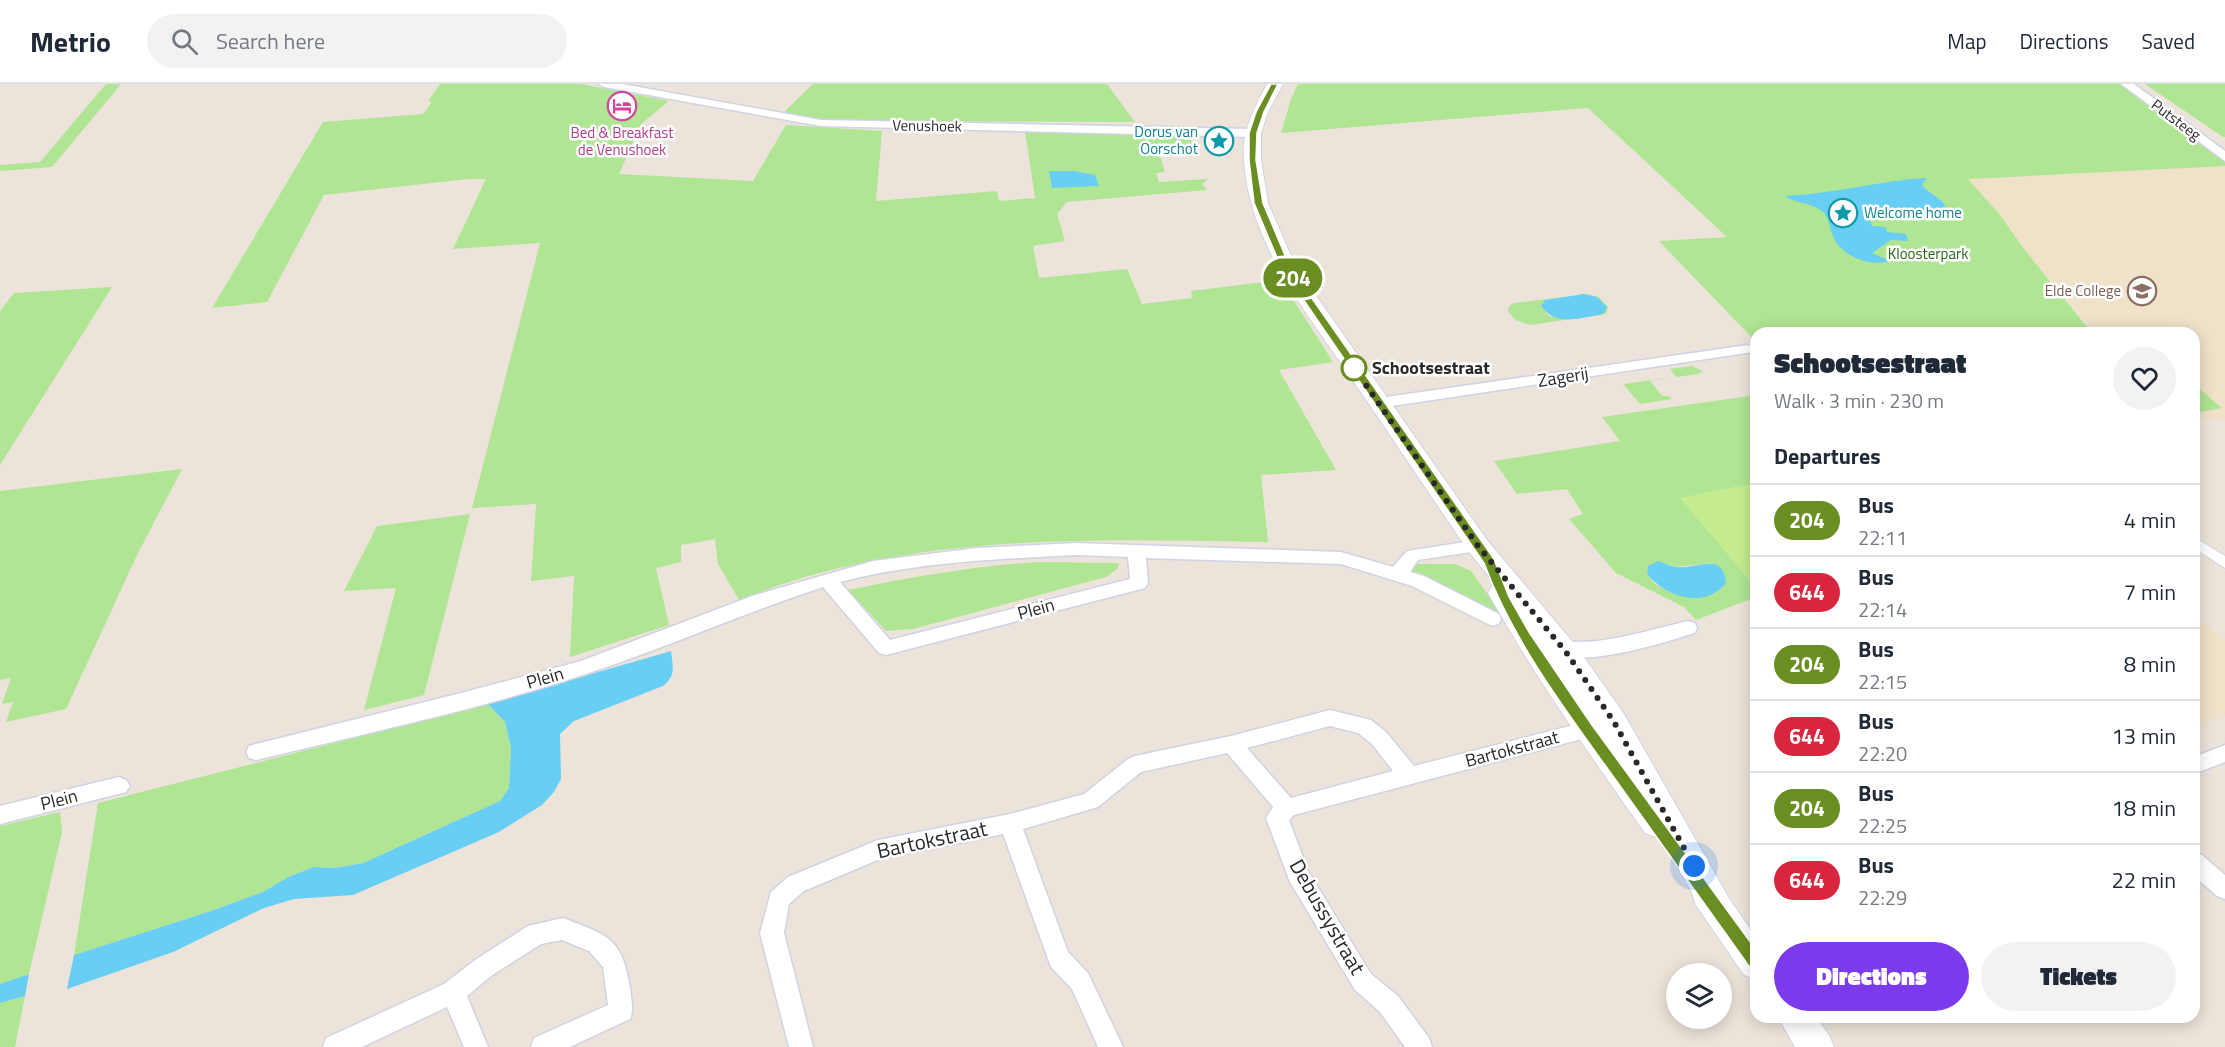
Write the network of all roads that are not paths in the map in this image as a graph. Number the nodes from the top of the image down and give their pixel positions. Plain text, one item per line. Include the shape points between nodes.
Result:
1 (604, 84) edge
2 (1275, 84) edge
3 (2127, 84) edge
4 (1253, 133) junction
5 (2225, 157) edge
6 (1748, 348) dead end
7 (1379, 403) junction
8 (2200, 545) edge
9 (1137, 551) junction
10 (1484, 554) junction
11 (2225, 563) edge
12 (1398, 574) junction
13 (827, 579) junction
14 (1492, 619) dead end
15 (1688, 628) dead end
16 (1525, 635) junction
17 (1566, 652) junction
18 (1601, 726) junction
19 (1231, 744) junction
20 (256, 752) dead end
21 (2225, 753) edge
22 (2200, 763) edge
23 (1409, 776) junction
24 (119, 786) dead end
25 (1287, 808) junction
26 (0, 815) edge
27 (1010, 823) junction
28 (2200, 867) edge
29 (2225, 889) edge
30 (1750, 955) edge
31 (453, 992) junction
32 (1798, 1023) edge
33 (335, 1047) edge
34 (476, 1047) edge
35 (543, 1047) edge
36 (801, 1047) edge
37 (1111, 1047) edge
38 (1420, 1047) edge
39 (1816, 1047) edge

1 - 4 street, Venushoek via 821,123
2 - 4 main road
3 - 5 street, Putsteeg
4 - 7 main road via 1254,179 1265,223 1286,267
6 - 7 street, Zagerij
7 - 10 main road
8 - 11 street
9 - 12 street, Plein via 1341,558
9 - 13 street, Plein via 1076,549 977,554 873,567
9 - 13 street, Plein via 1138,582 886,648
10 - 12 street via 1413,555
10 - 16 main road
10 - 17 main road
12 - 14 street, Plein
13 - 20 street, Plein via 585,667
15 - 17 street
16 - 17 street
16 - 18 main road
17 - 18 main road
18 - 23 street, Bartokstraat
18 - 30 main road
19 - 23 street, Bartokstraat via 1330,718 1364,726 1379,738
19 - 25 street
19 - 27 street, Bartokstraat via 1135,765 1090,801
21 - 22 street
23 - 25 street, Bartokstraat
24 - 26 street, Plein
25 - 38 street, Debussystraat via 1277,818 1298,875 1364,982 1389,1004
27 - 36 street, Bartokstraat via 878,850 796,884 778,899 772,933
27 - 37 street via 1059,958 1080,981
28 - 29 street
31 - 33 street
31 - 34 street
31 - 35 street via 536,934 563,929 597,943 614,962 621,1011
32 - 39 main road

